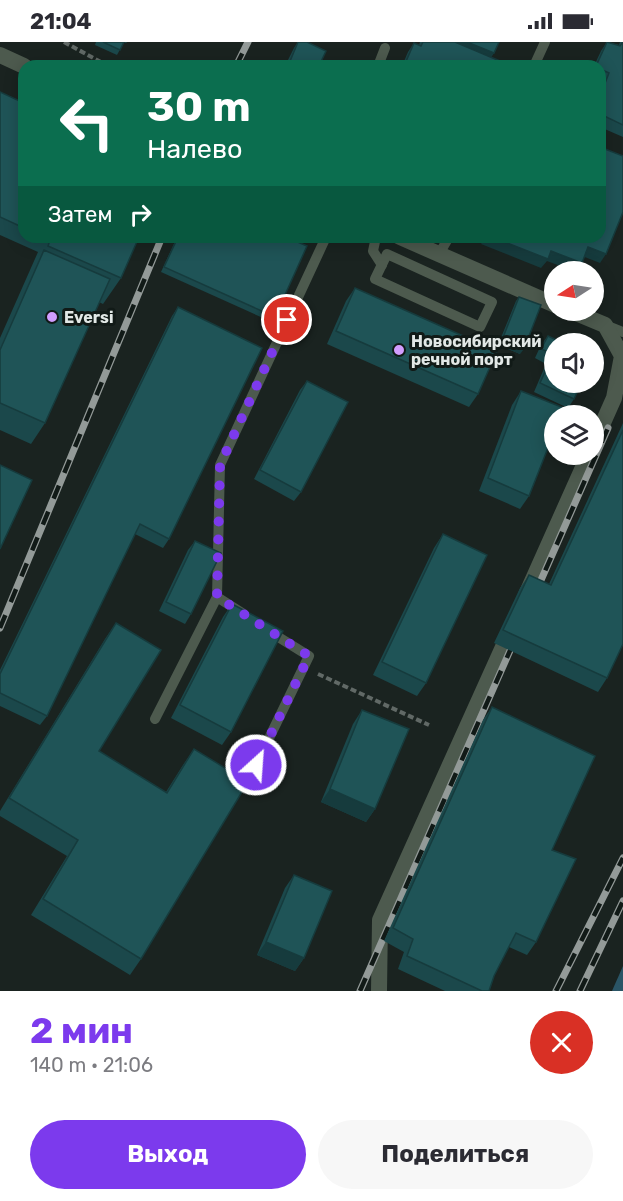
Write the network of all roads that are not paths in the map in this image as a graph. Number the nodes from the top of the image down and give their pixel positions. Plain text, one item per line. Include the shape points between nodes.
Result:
1 (545, 42) edge
2 (385, 48) dead end
3 (0, 55) edge
4 (380, 60) edge
5 (537, 60) edge
6 (18, 63) edge
7 (323, 243) edge
8 (375, 243) edge
9 (413, 243) edge
10 (445, 243) edge
11 (438, 254) junction
12 (382, 265) junction
13 (544, 300) edge
14 (595, 321) edge
15 (605, 325) junction
16 (623, 332) edge
17 (604, 420) edge
18 (584, 465) edge
19 (217, 597) junction
20 (155, 719) dead end
21 (256, 765) dead end
22 (379, 991) edge

1 - 5 lane
2 - 4 lane
3 - 6 street
7 - 19 lane via 220,465
8 - 12 lane via 373,251
9 - 11 street
10 - 11 lane
11 - 13 street
12 - 12 lane via 387,254 492,302 480,327 375,279
14 - 15 street
15 - 16 lane
15 - 17 street via 622,356 614,398
18 - 22 street via 380,920
19 - 20 lane
19 - 21 lane via 309,656

